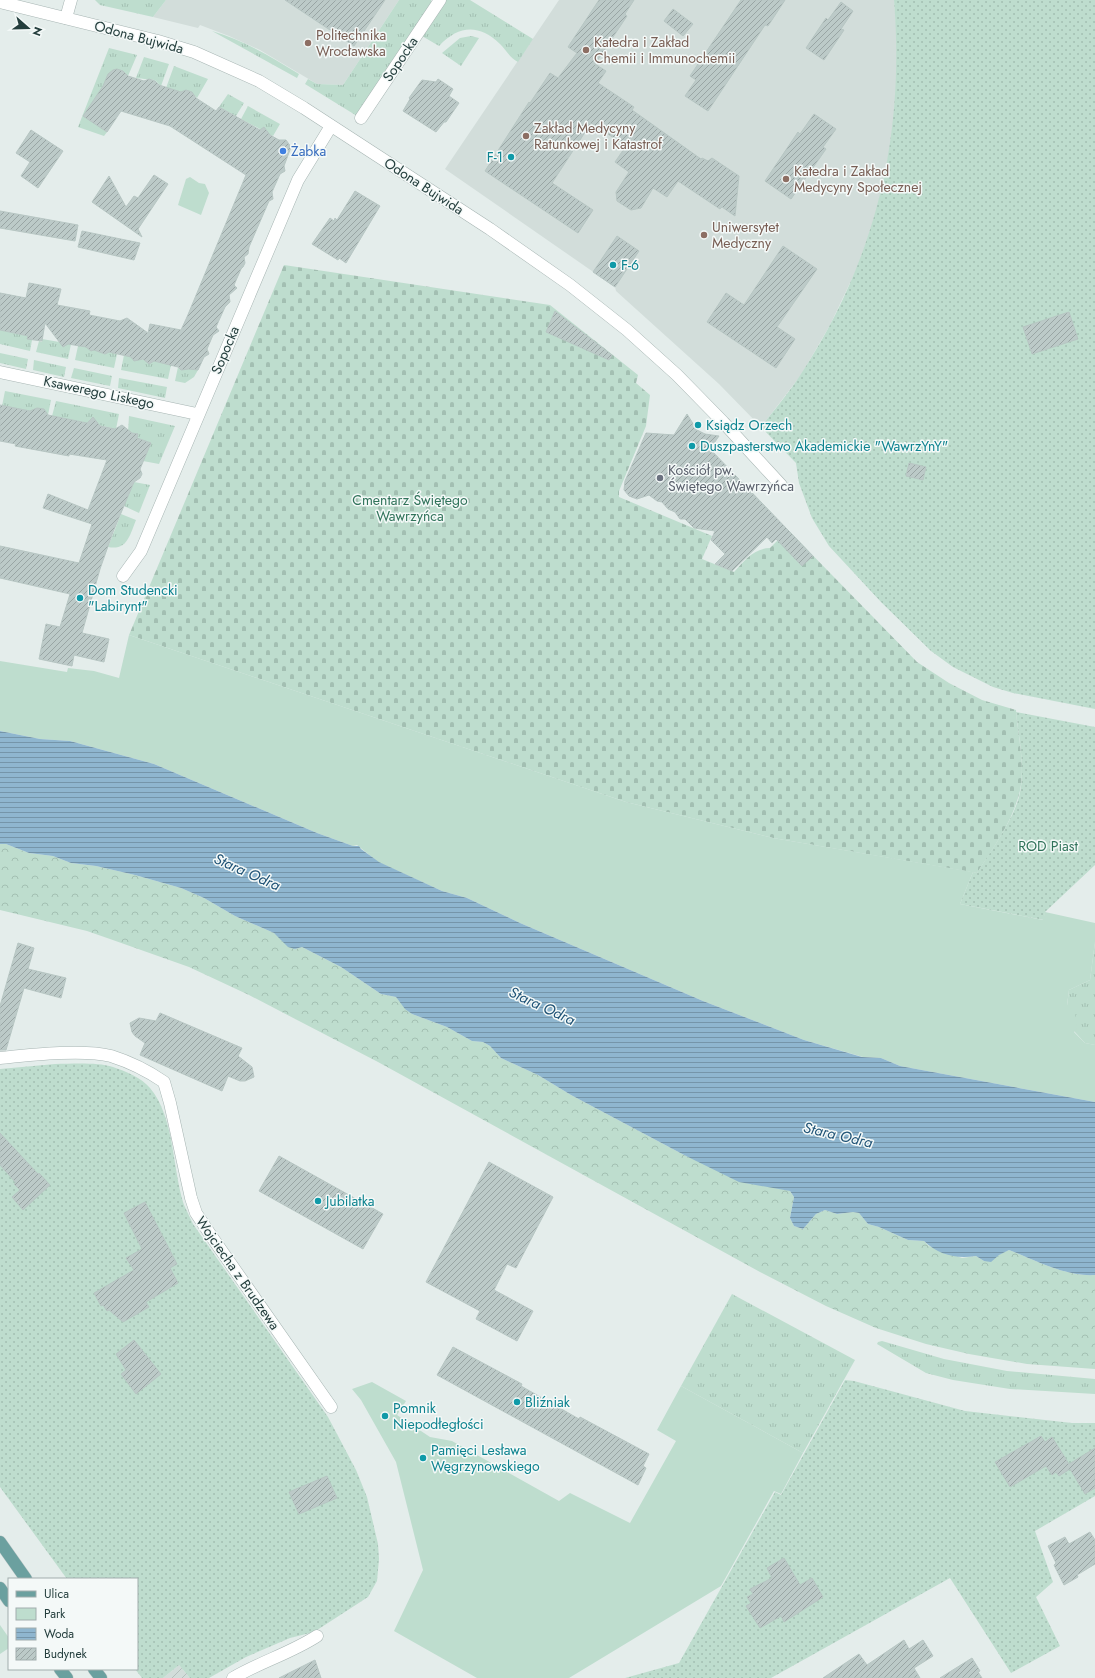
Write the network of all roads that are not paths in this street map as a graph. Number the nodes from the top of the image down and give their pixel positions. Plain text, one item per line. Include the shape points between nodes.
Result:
1 (71, 0) edge
2 (440, 0) edge
3 (0, 2) edge
4 (66, 18) junction
5 (361, 118) dead end
6 (331, 126) junction
7 (0, 372) edge
8 (198, 414) junction
9 (780, 486) dead end
10 (123, 576) dead end
11 (0, 1058) edge
12 (331, 1407) dead end
13 (0, 1542) edge
14 (25, 1578) edge
15 (0, 1588) edge
16 (8, 1600) edge
17 (317, 1636) dead end
18 (61, 1670) edge
19 (95, 1670) edge
20 (67, 1678) edge
21 (101, 1678) edge
22 (232, 1678) edge

1 - 4 street
2 - 5 street, Sopocka
3 - 4 street, Odona Bujwida
4 - 6 street, Odona Bujwida via 194,52 259,81
6 - 8 street, Sopocka via 298,180
6 - 9 street, Odona Bujwida via 490,228 627,330 723,422
7 - 8 street, Ksawerego Liskego
8 - 10 street, Sopocka via 141,551
11 - 12 street, Wojciecha z Brudzewa via 99,1054 137,1066 164,1082 196,1213
13 - 14 main road
15 - 16 main road
17 - 22 street
18 - 20 main road
19 - 21 main road

